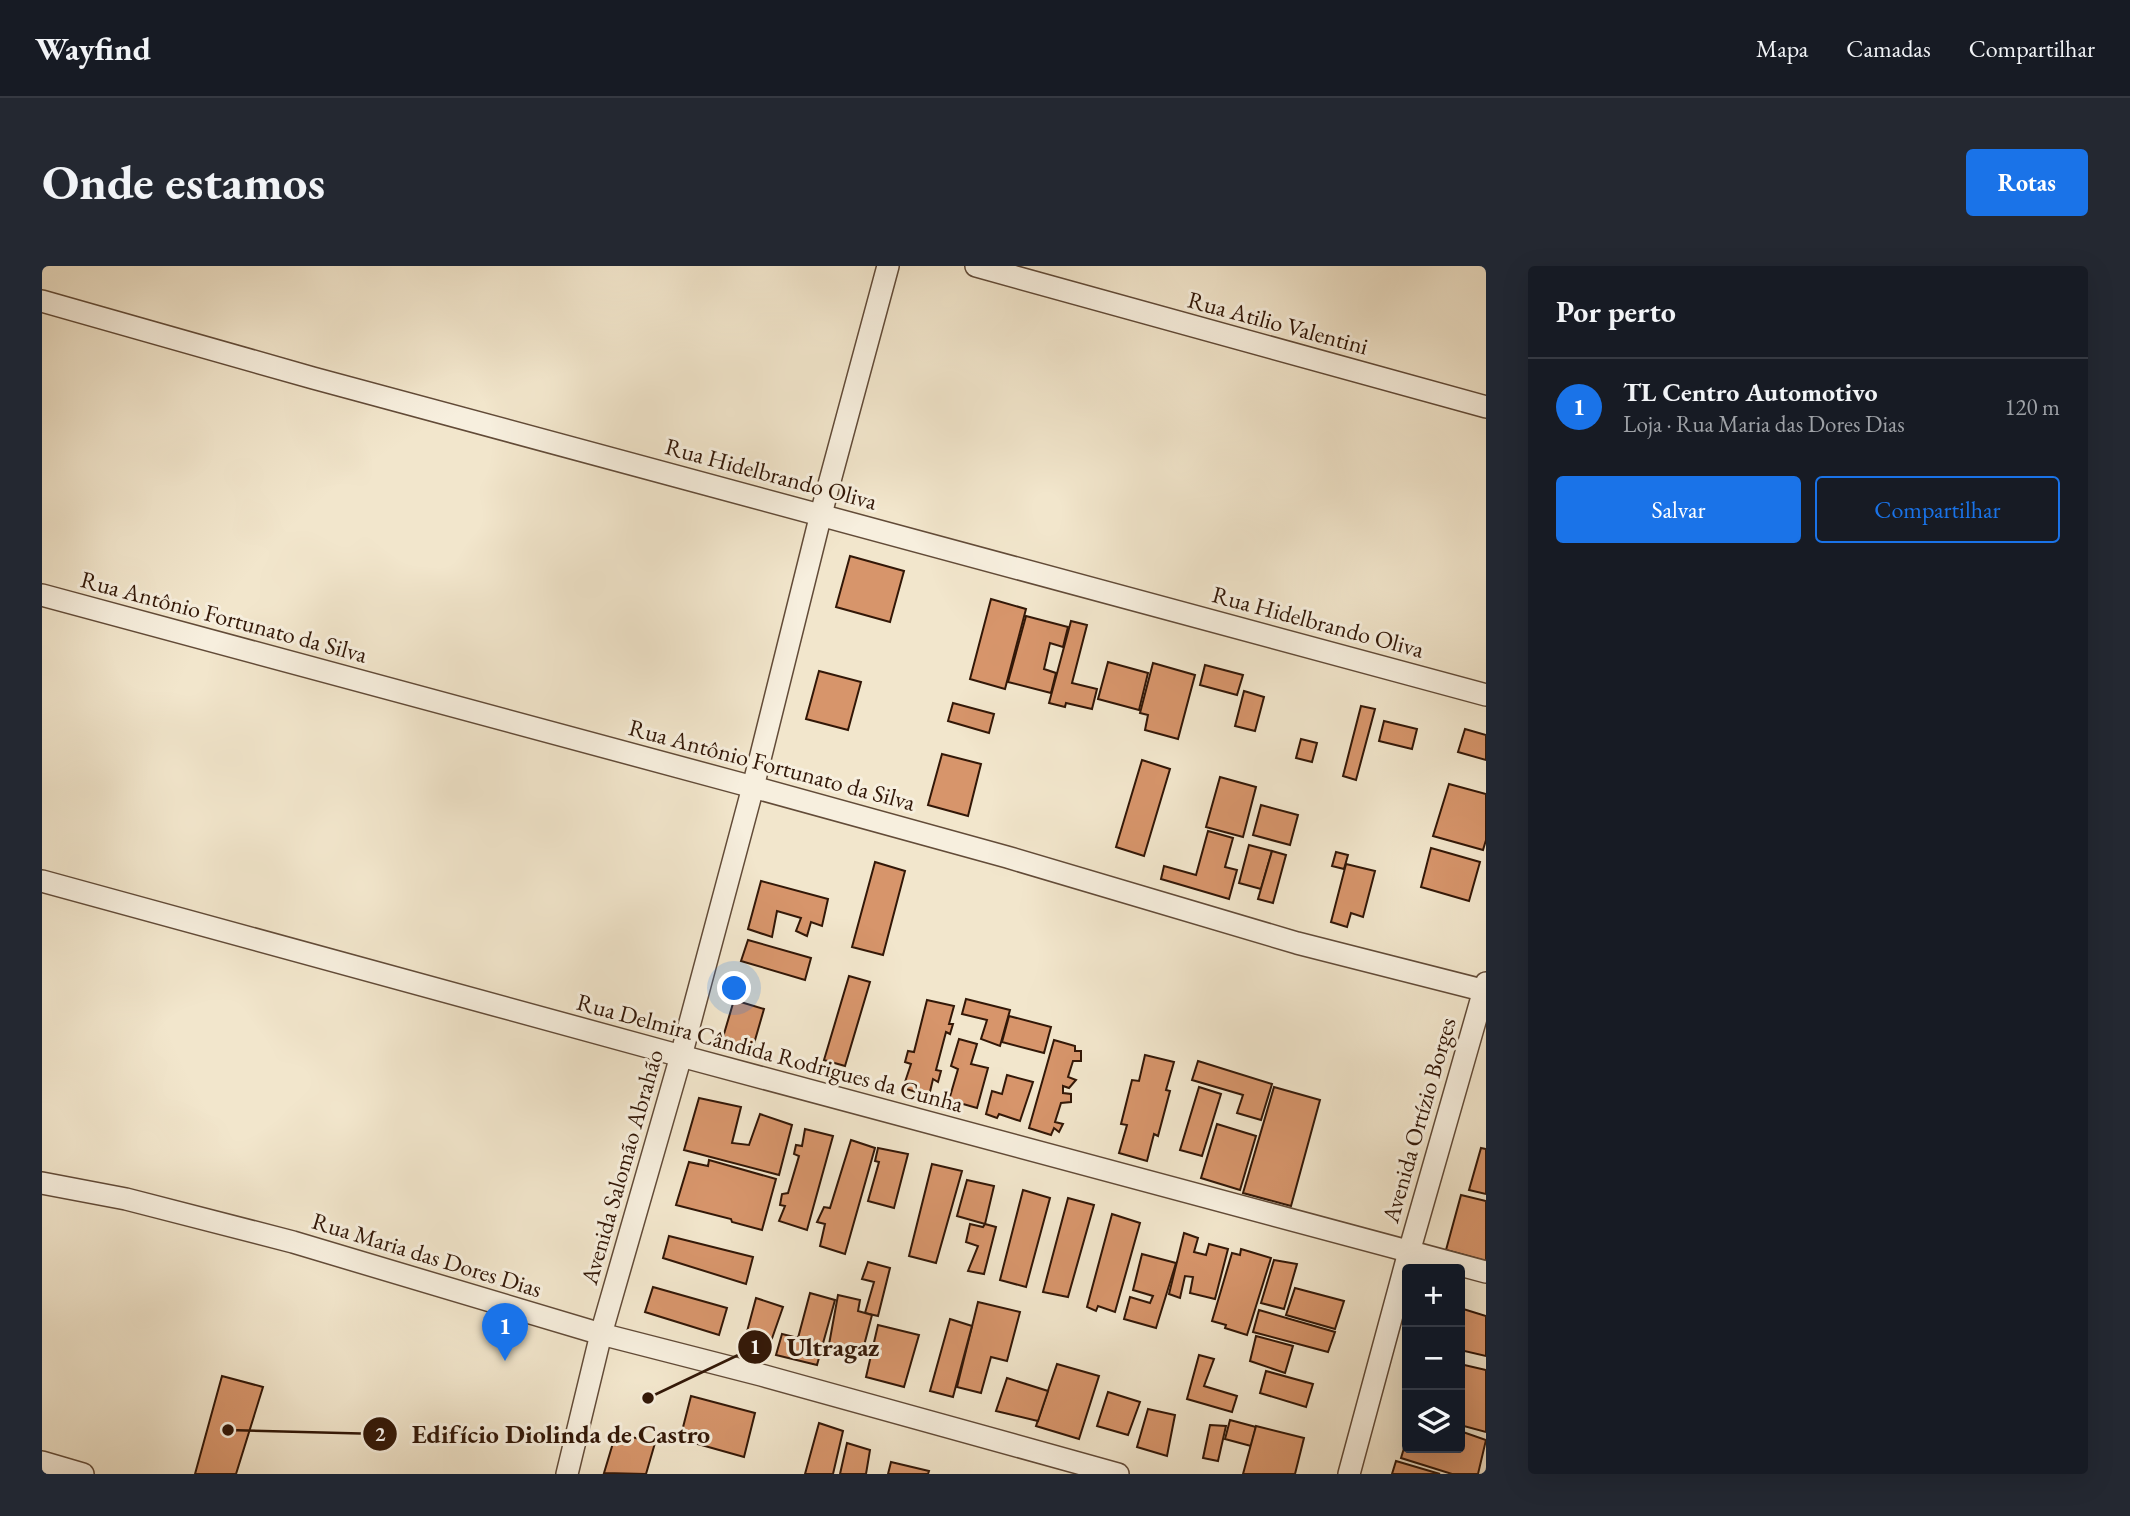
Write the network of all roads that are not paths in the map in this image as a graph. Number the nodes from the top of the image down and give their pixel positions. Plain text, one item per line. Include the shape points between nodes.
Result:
1 (888, 266) edge
2 (976, 266) edge
3 (42, 301) edge
4 (1486, 407) edge
5 (821, 514) junction
6 (42, 595) edge
7 (1486, 695) edge
8 (753, 787) junction
9 (42, 881) edge
10 (1485, 988) edge
11 (681, 1056) junction
12 (42, 1183) edge
13 (1409, 1252) junction
14 (1486, 1272) edge
15 (601, 1335) junction
16 (42, 1462) edge
17 (83, 1474) edge
18 (567, 1474) edge
19 (1118, 1474) edge
20 (1349, 1474) edge

1 - 5 street, Avenida Salomão Abrahão
2 - 4 street, Rua Atilio Valentini
3 - 5 street, Rua Hidelbrando Oliva
5 - 7 street, Rua Hidelbrando Oliva
5 - 8 street, Avenida Salomão Abrahão
6 - 8 street, Rua Antônio Fortunato da Silva
8 - 10 street, Rua Antônio Fortunato da Silva via 1297,943
8 - 11 street, Avenida Salomão Abrahão
9 - 11 street, Rua Delmira Cândida Rodrigues da Cunha
10 - 13 street, Avenida Ortízio Borges
11 - 13 street, Rua Delmira Cândida Rodrigues da Cunha
11 - 15 street, Avenida Salomão Abrahão
12 - 15 street, Rua Maria das Dores Dias via 126,1199 293,1242
13 - 14 street, Rua Delmira Cândida Rodrigues da Cunha
13 - 20 street, Avenida Ortízio Borges
15 - 18 street, Avenida Salomão Abrahão
15 - 19 street, Rua Maria das Dores Dias
16 - 17 street

